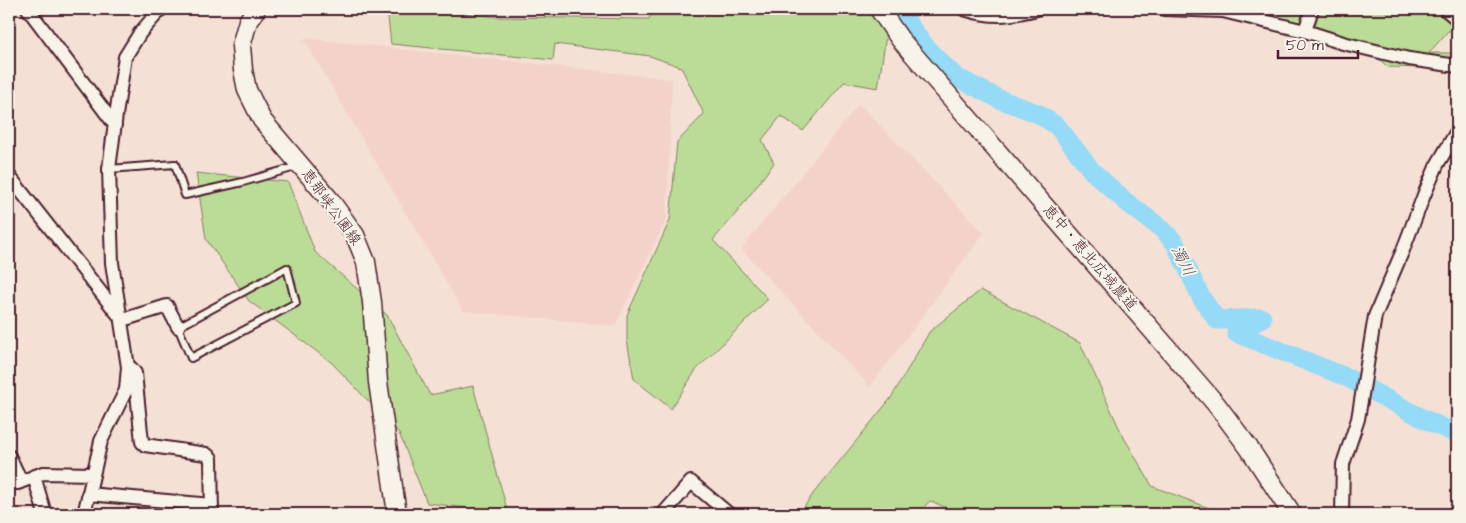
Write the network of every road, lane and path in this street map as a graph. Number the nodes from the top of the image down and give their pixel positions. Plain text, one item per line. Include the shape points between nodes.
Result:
1 (28, 9) edge
2 (161, 9) edge
3 (256, 9) edge
4 (879, 9) edge
5 (964, 9) edge
6 (1037, 9) edge
7 (1164, 9) edge
8 (1312, 9) edge
9 (1445, 9) edge
10 (1457, 19) edge
11 (1305, 31) junction
12 (1457, 66) edge
13 (115, 125) junction
14 (1457, 131) edge
15 (301, 165) junction
16 (109, 169) junction
17 (9, 176) edge
18 (122, 320) junction
19 (178, 327) junction
20 (128, 367) junction
21 (9, 456) edge
22 (93, 474) junction
23 (34, 476) junction
24 (15, 482) edge
25 (88, 494) junction
26 (212, 510) edge
27 (45, 514) edge
28 (84, 514) edge
29 (397, 514) edge
30 (663, 514) edge
31 (729, 514) edge
32 (1292, 514) edge
33 (1342, 514) edge

1 - 13 street
2 - 13 street via 125,57
3 - 15 street, 恵那峡公園線 via 248,22 241,46 247,90 262,120
4 - 32 street, 恵中・恵北広域農道 via 900,39 1216,404
5 - 6 street via 992,16
7 - 11 street via 1223,11
8 - 11 street
9 - 10 street
11 - 12 street via 1409,59
13 - 16 street
14 - 33 street via 1427,187 1375,316 1358,419 1343,464
15 - 16 lane via 185,195 175,164
15 - 29 street, 恵那峡公園線 via 355,235 366,262 378,382
16 - 18 street via 112,263
17 - 18 street
18 - 19 street via 167,306
18 - 20 street
19 - 19 lane via 191,358 296,303 287,268
20 - 22 street via 126,390 101,440
20 - 26 street via 135,373 142,442 209,456 212,462
21 - 24 street
22 - 23 street via 43,473
22 - 25 street
23 - 24 street
23 - 27 street
25 - 26 street
25 - 28 street
30 - 31 street via 692,482

